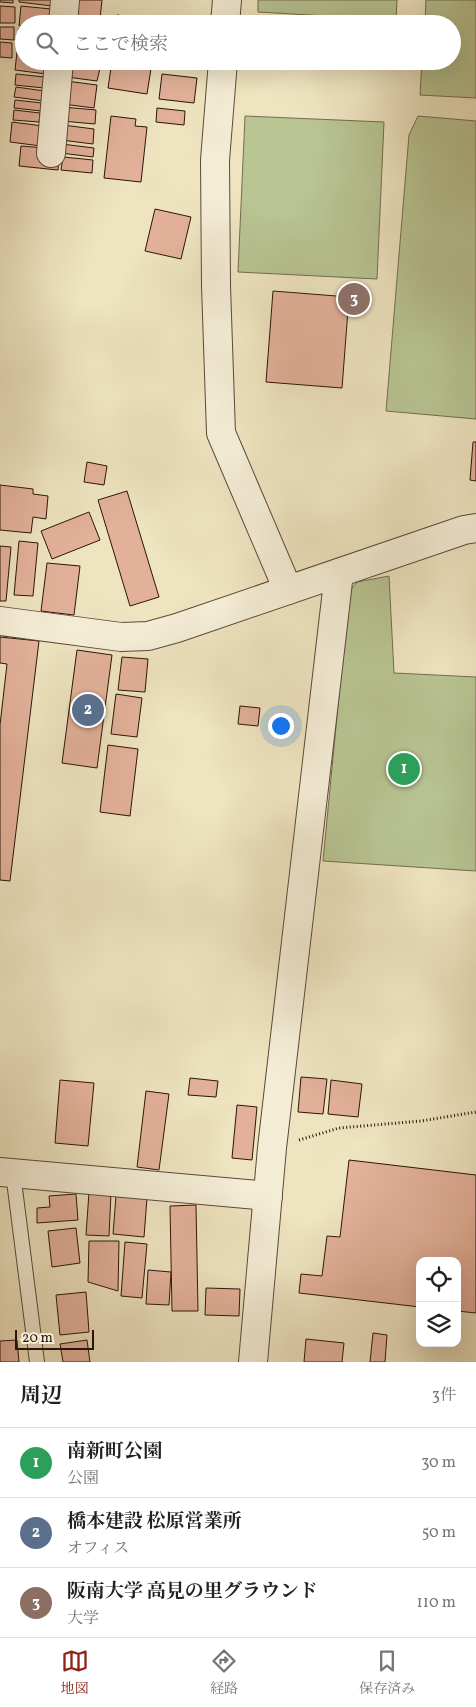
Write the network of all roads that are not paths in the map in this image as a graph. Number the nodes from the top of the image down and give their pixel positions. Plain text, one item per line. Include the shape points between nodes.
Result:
1 (65, 0) edge
2 (227, 0) edge
3 (64, 15) edge
4 (226, 15) edge
5 (58, 70) edge
6 (221, 70) edge
7 (51, 153) dead end
8 (476, 528) edge
9 (339, 573) junction
10 (288, 590) junction
11 (0, 621) edge
12 (7, 1172) edge
13 (268, 1196) junction
14 (37, 1362) edge
15 (253, 1362) edge

1 - 3 street
2 - 4 street
5 - 7 street
6 - 10 street via 215,160 221,433
8 - 9 street
9 - 10 street
9 - 13 street
10 - 11 street via 148,636 121,637
12 - 13 street
12 - 14 lane
13 - 15 street

